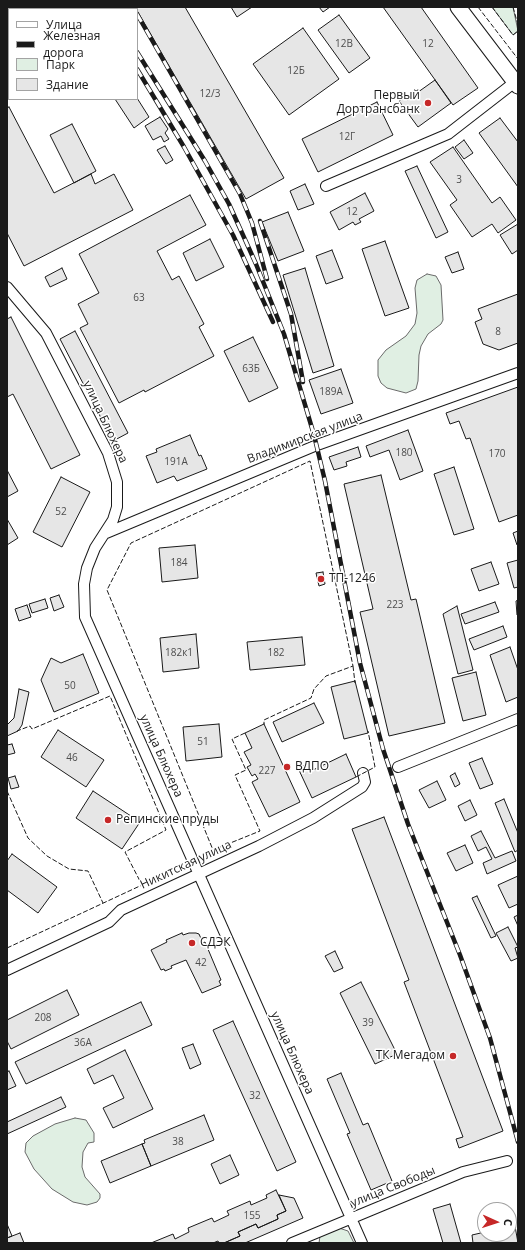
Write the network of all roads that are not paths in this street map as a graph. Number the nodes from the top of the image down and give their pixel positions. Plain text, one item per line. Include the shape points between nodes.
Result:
1 (458, 7) edge
2 (517, 84) edge
3 (326, 186) dead end
4 (7, 287) edge
5 (518, 372) edge
6 (104, 534) junction
7 (518, 719) edge
8 (398, 767) dead end
9 (363, 773) dead end
10 (198, 872) junction
11 (7, 970) edge
12 (507, 1161) dead end
13 (351, 1218) junction
14 (292, 1243) edge
15 (362, 1243) edge

1 - 2 main road
2 - 3 street via 448,134
4 - 6 street, улица Блюхера via 46,332 108,453 118,494 113,520
5 - 6 street, Владимирская улица via 317,445
6 - 10 street, улица Блюхера via 87,568 84,584 85,617
7 - 8 street
9 - 10 street, Никитская улица via 365,782 362,787 314,818 259,846
10 - 11 street, Никитская улица via 121,910 109,922
10 - 13 street, улица Блюхера
12 - 13 street, улица Свободы via 463,1172
13 - 14 street, улица Свободы
13 - 15 street, улица Блюхера

